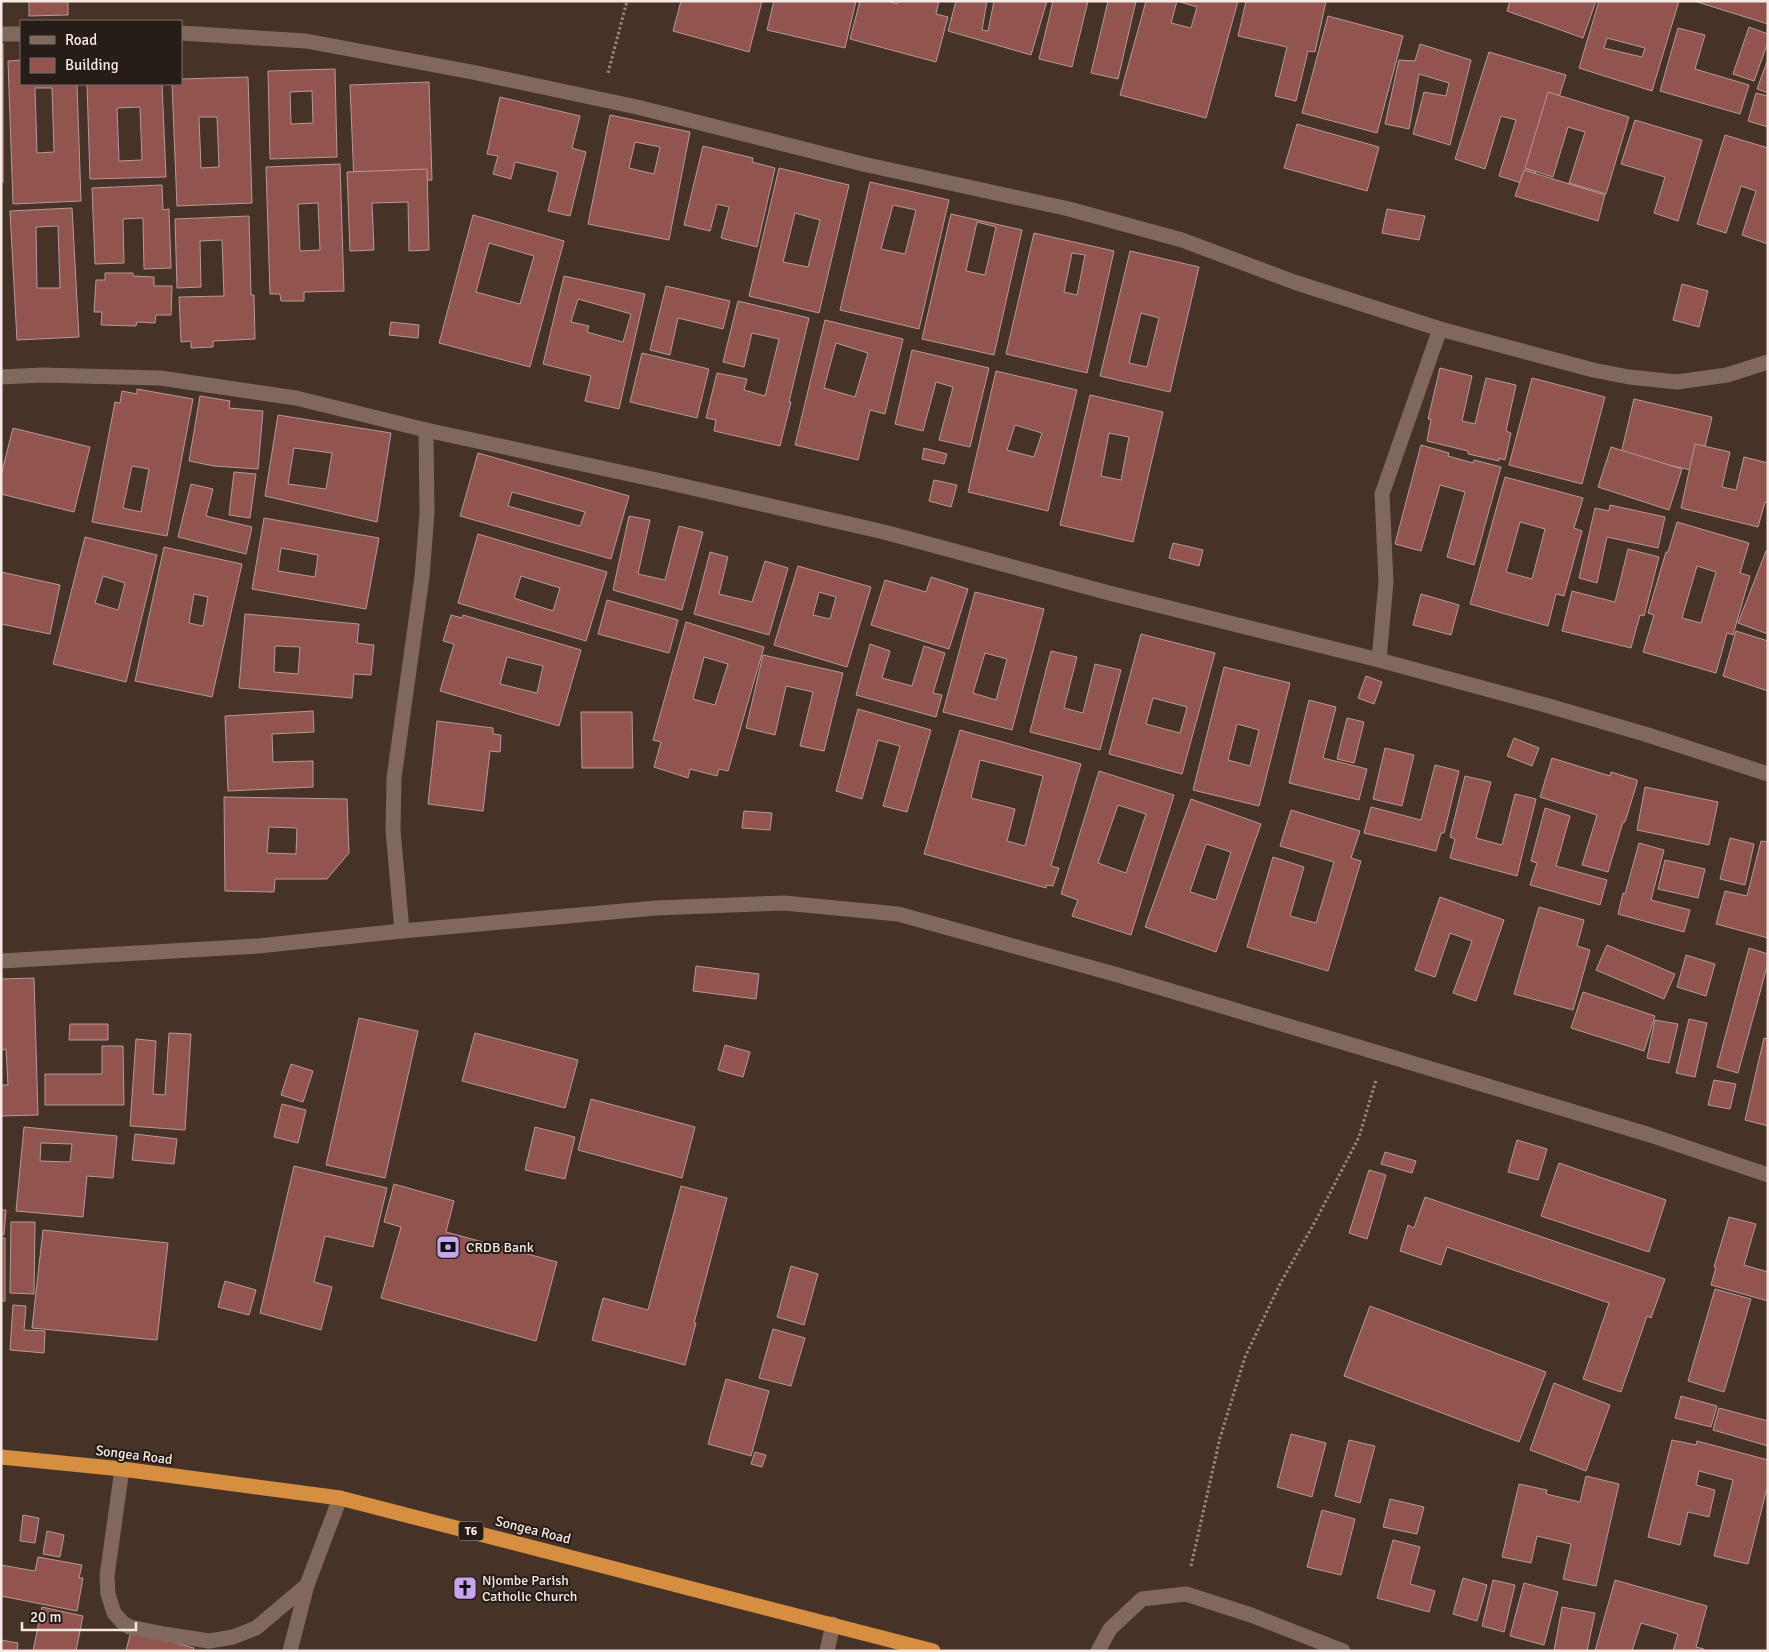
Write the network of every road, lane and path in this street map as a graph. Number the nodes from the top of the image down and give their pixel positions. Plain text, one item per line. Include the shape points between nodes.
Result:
1 (627, 1) edge
2 (182, 33) edge
3 (1, 34) edge
4 (20, 34) edge
5 (601, 100) junction
6 (1440, 329) junction
7 (1768, 362) edge
8 (1, 377) edge
9 (426, 430) junction
10 (1379, 660) junction
11 (1768, 774) edge
12 (402, 931) junction
13 (1, 961) edge
14 (1382, 1054) junction
15 (1768, 1175) edge
16 (1, 1457) edge
17 (122, 1469) junction
18 (340, 1498) junction
19 (307, 1585) junction
20 (1186, 1594) junction
21 (833, 1624) junction
22 (290, 1651) edge
23 (827, 1651) edge
24 (932, 1651) edge
25 (1098, 1651) edge
26 (1343, 1651) edge

1 - 5 path
2 - 5 street via 306,41
3 - 4 street
5 - 6 street via 863,164 1070,209 1182,240 1294,282
6 - 7 street via 1592,370 1677,382 1727,375
6 - 10 street via 1382,494 1386,582
8 - 9 street via 160,378 296,398
9 - 10 street via 884,532 1109,593
9 - 12 street via 427,513 422,577 394,778 392,830
10 - 11 street via 1648,735
12 - 13 street via 258,946
12 - 14 street via 656,908 784,903 898,914 1118,975
14 - 15 street via 1650,1135
14 - 20 path via 1359,1137 1280,1284 1245,1357 1220,1438
16 - 17 highway, Songea Road / T6
17 - 18 highway, Songea Road / T6
17 - 19 street via 108,1594 114,1613 124,1624 209,1641 234,1638 256,1628
18 - 19 street
18 - 21 highway, Songea Road / T6
19 - 22 street
20 - 25 street via 1142,1599 1110,1630
20 - 26 street
21 - 23 street
21 - 24 highway, Songea Road / T6

